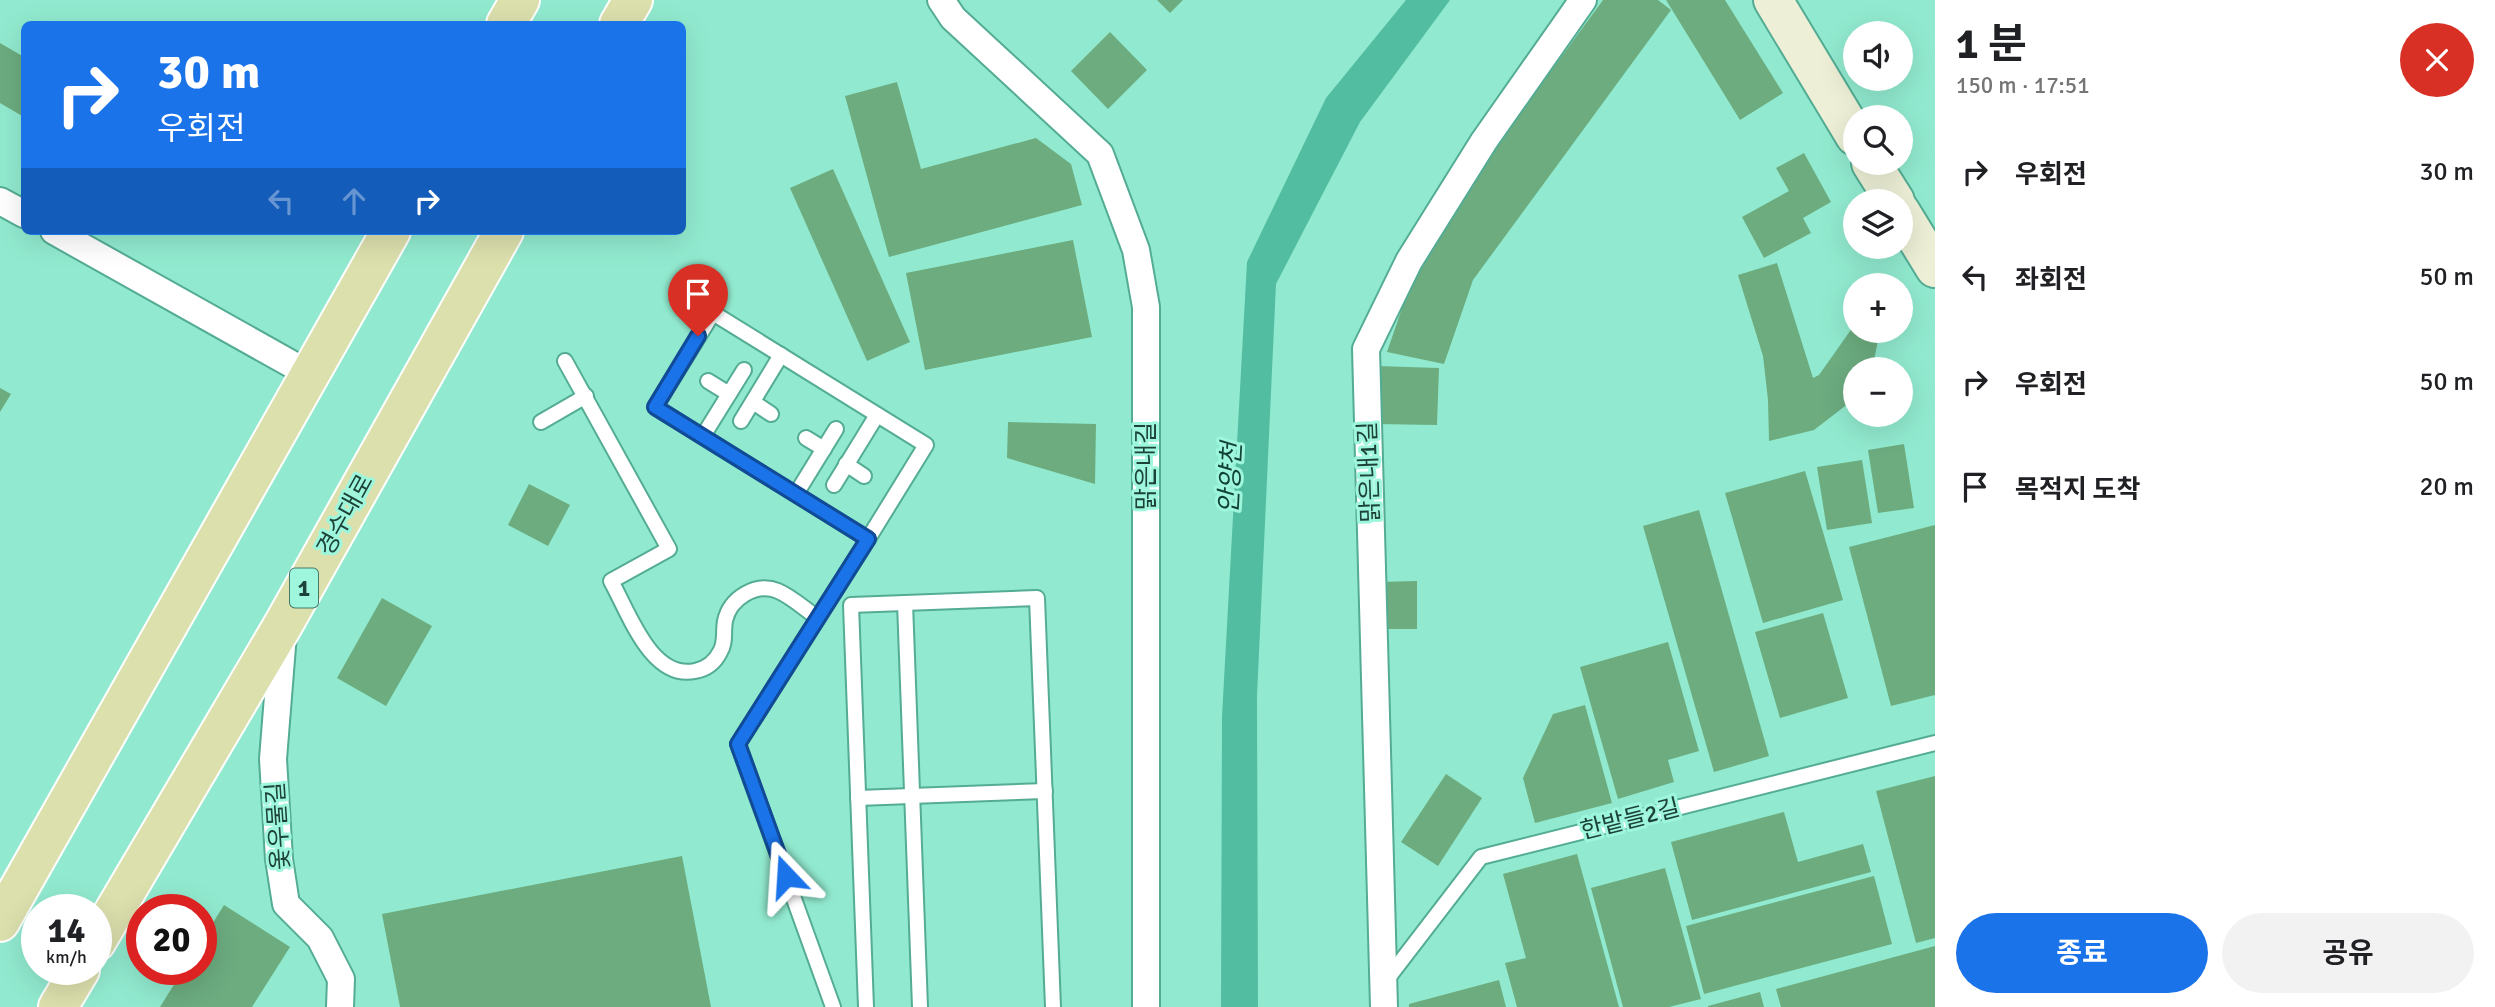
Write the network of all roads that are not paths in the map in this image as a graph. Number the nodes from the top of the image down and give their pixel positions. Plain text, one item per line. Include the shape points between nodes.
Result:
1 (520, 0) edge
2 (633, 0) edge
3 (942, 0) edge
4 (1583, 0) edge
5 (1773, 0) edge
6 (508, 21) edge
7 (621, 21) edge
8 (1843, 116) edge
9 (0, 201) edge
10 (21, 213) edge
11 (1913, 232) edge
12 (61, 235) edge
13 (389, 235) edge
14 (502, 235) edge
15 (1935, 268) edge
16 (781, 355) junction
17 (565, 361) dead end
18 (744, 370) dead end
19 (311, 375) junction
20 (708, 381) dead end
21 (729, 394) junction
22 (586, 396) junction
23 (752, 402) junction
24 (771, 414) dead end
25 (877, 415) junction
26 (741, 421) dead end
27 (541, 422) dead end
28 (836, 429) dead end
29 (703, 436) junction
30 (806, 438) dead end
31 (824, 449) junction
32 (846, 464) junction
33 (864, 476) dead end
34 (834, 485) dead end
35 (796, 494) junction
36 (868, 539) junction
37 (905, 603) junction
38 (818, 618) junction
39 (283, 625) junction
40 (1935, 743) edge
41 (1045, 791) junction
42 (912, 796) junction
43 (858, 798) junction
44 (112, 915) edge
45 (0, 922) edge
46 (71, 985) edge
47 (1384, 996) edge
48 (58, 1007) edge
49 (340, 1007) edge
50 (833, 1007) edge
51 (866, 1007) edge
52 (920, 1007) edge
53 (1053, 1007) edge
54 (1146, 1007) edge

1 - 6 main road
2 - 7 main road
3 - 54 street, 맑은내길 via 953,18 1100,154 1136,250 1146,307
4 - 47 street, 맑은내1길 via 1484,141 1416,250 1366,349
5 - 8 street
9 - 10 street
11 - 15 street
12 - 19 street
13 - 19 main road
14 - 39 main road, 경수대로 / 1
16 - 23 lane
16 - 25 lane
16 - 29 lane via 713,313 655,407
17 - 22 lane
18 - 21 lane
19 - 45 main road
20 - 21 lane
21 - 29 lane
22 - 27 lane
22 - 38 lane via 669,549 611,581 653,656 668,669 686,673 711,664 721,651 731,605 756,589 779,592
23 - 24 lane
23 - 26 lane
25 - 32 lane
25 - 36 lane via 926,445
28 - 31 lane
29 - 35 lane
30 - 31 lane
31 - 35 lane
32 - 33 lane
32 - 34 lane
35 - 36 lane
36 - 38 lane
37 - 41 lane via 1037,598
37 - 42 lane
37 - 43 lane via 851,605
38 - 50 lane via 738,744
39 - 44 main road, 경수대로 / 1
39 - 49 street, 옻우물길 via 273,759 279,859 286,904 320,938 341,979
40 - 47 lane, 한밭들2길 via 1481,857
41 - 42 lane
41 - 53 lane
42 - 43 lane
42 - 52 lane
43 - 51 lane
46 - 48 main road

